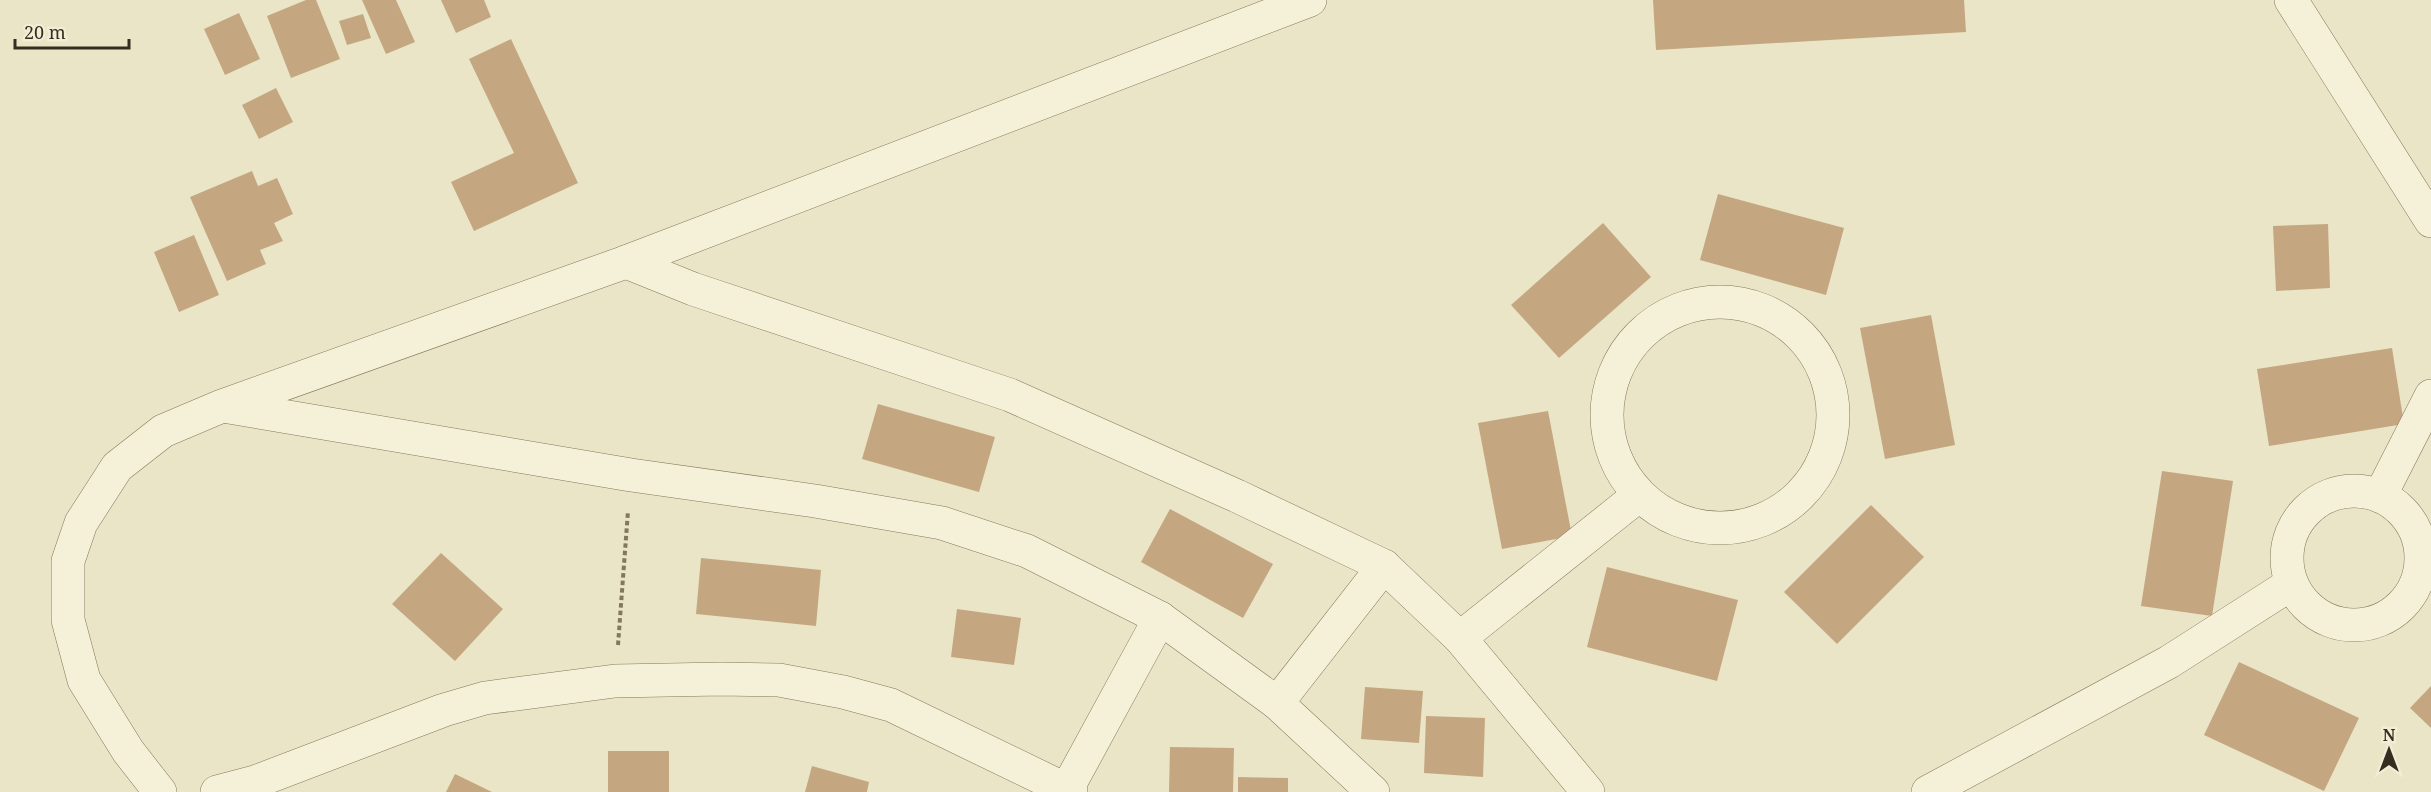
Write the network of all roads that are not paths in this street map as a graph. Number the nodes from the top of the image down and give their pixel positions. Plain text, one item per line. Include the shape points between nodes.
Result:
1 (1310, 0) edge
2 (2291, 0) edge
3 (2431, 221) edge
4 (626, 262) junction
5 (2431, 396) edge
6 (222, 406) junction
7 (1638, 496) junction
8 (2380, 496) junction
9 (1384, 566) junction
10 (2291, 584) junction
11 (1160, 618) junction
12 (1460, 638) junction
13 (1277, 703) junction
14 (1069, 790) edge
15 (160, 792) edge
16 (217, 792) edge
17 (1373, 792) edge
18 (1588, 792) edge
19 (1928, 792) edge

1 - 4 street
2 - 3 street
4 - 6 street
4 - 9 street via 693,290 1010,395
5 - 8 street
6 - 11 street via 942,523 1027,551
6 - 15 street via 163,431 117,467 81,523 68,561 69,620 84,680 128,751
7 - 7 street via 1675,521 1720,530 1764,521 1801,496 1826,459 1835,416 1826,372 1801,334 1764,310 1720,301 1675,310 1638,334 1613,372 1604,416 1613,459
7 - 12 street
8 - 10 street via 2354,491 2328,496 2306,510 2291,532 2286,558
8 - 10 street via 2402,510 2417,532 2422,558 2417,584 2402,606 2380,621 2354,626 2328,621 2306,606
9 - 12 street
9 - 13 street
10 - 19 street via 2169,662
11 - 13 street
11 - 14 street
12 - 18 street
13 - 17 street
14 - 16 street via 891,705 778,680 615,681 484,698 255,782

